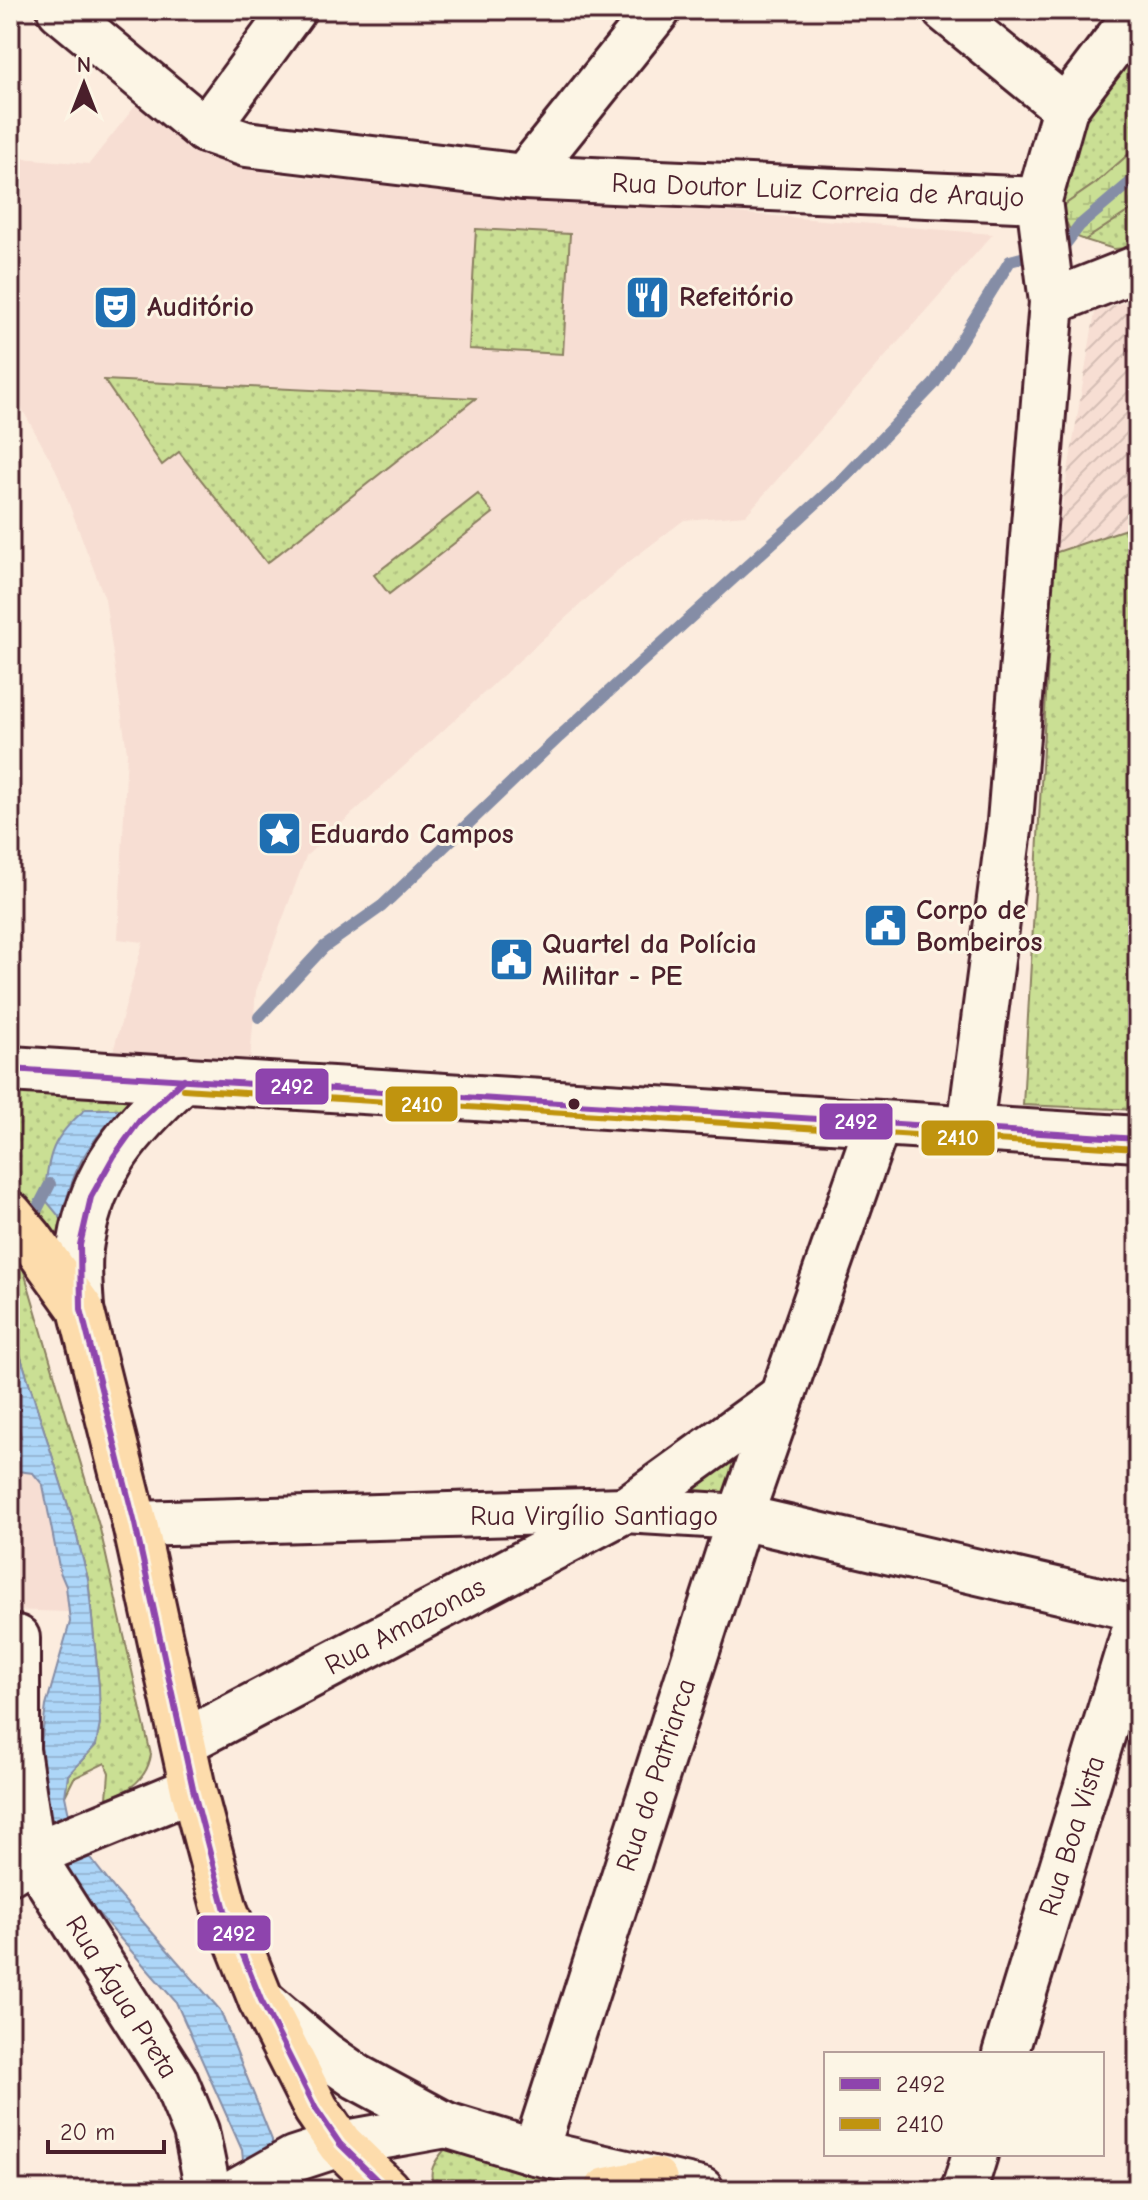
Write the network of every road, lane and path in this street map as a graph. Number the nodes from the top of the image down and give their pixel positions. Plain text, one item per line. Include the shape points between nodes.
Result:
1 (60, 10) edge
2 (293, 10) edge
3 (658, 10) edge
4 (945, 10) edge
5 (1138, 12) edge
6 (1065, 108) junction
7 (205, 130) junction
8 (524, 177) junction
9 (1040, 210) junction
10 (1138, 268) edge
11 (1051, 293) junction
12 (10, 1069) edge
13 (184, 1079) junction
14 (878, 1123) junction
15 (970, 1128) junction
16 (1138, 1139) edge
17 (20, 1226) edge
18 (81, 1309) junction
19 (780, 1398) junction
20 (625, 1510) junction
21 (740, 1517) junction
22 (135, 1524) junction
23 (1138, 1609) edge
24 (1138, 1619) edge
25 (17, 1638) dead end
26 (184, 1742) junction
27 (193, 1789) junction
28 (30, 1859) edge
29 (261, 2000) junction
30 (1006, 2052) edge
31 (446, 2125) junction
32 (340, 2144) junction
33 (535, 2152) junction
34 (974, 2156) edge
35 (655, 2180) junction
36 (208, 2190) edge
37 (239, 2190) edge
38 (387, 2190) edge
39 (607, 2190) edge
40 (701, 2190) edge
41 (964, 2190) edge

1 - 7 street, Rua Doutor Luiz Correia de Araujo
2 - 7 street
3 - 8 street
4 - 6 street
5 - 6 street, Rua Doutor Luiz Correia de Araujo
6 - 9 street, Rua Doutor Luiz Correia de Araujo
7 - 8 street, Rua Doutor Luiz Correia de Araujo via 246,144
8 - 9 street, Rua Doutor Luiz Correia de Araujo
9 - 11 street
10 - 11 street
11 - 15 street via 1010,822
12 - 13 street
13 - 14 street
13 - 18 street via 140,1120 91,1197 80,1245
14 - 15 street
14 - 19 street, Rua do Patriarca
15 - 16 street
17 - 18 main road
18 - 22 main road
19 - 20 street
19 - 21 street, Rua do Patriarca
20 - 21 street, Rua Virgílio Santiago
20 - 22 street, Rua Virgílio Santiago
20 - 26 street, Rua Amazonas
21 - 23 street, Rua Virgílio Santiago
21 - 33 street, Rua do Patriarca
22 - 26 main road
24 - 30 street, Rua Boa Vista
25 - 28 street via 17,1750
26 - 27 main road
27 - 28 street
27 - 29 main road via 225,1910
28 - 36 street, Rua Água Preta via 175,2080 196,2131
29 - 31 street via 357,2077
29 - 32 main road via 316,2109
31 - 32 street
31 - 33 street
32 - 37 street via 294,2159
32 - 38 main road
33 - 35 street
34 - 41 street
35 - 39 main road
35 - 40 street

